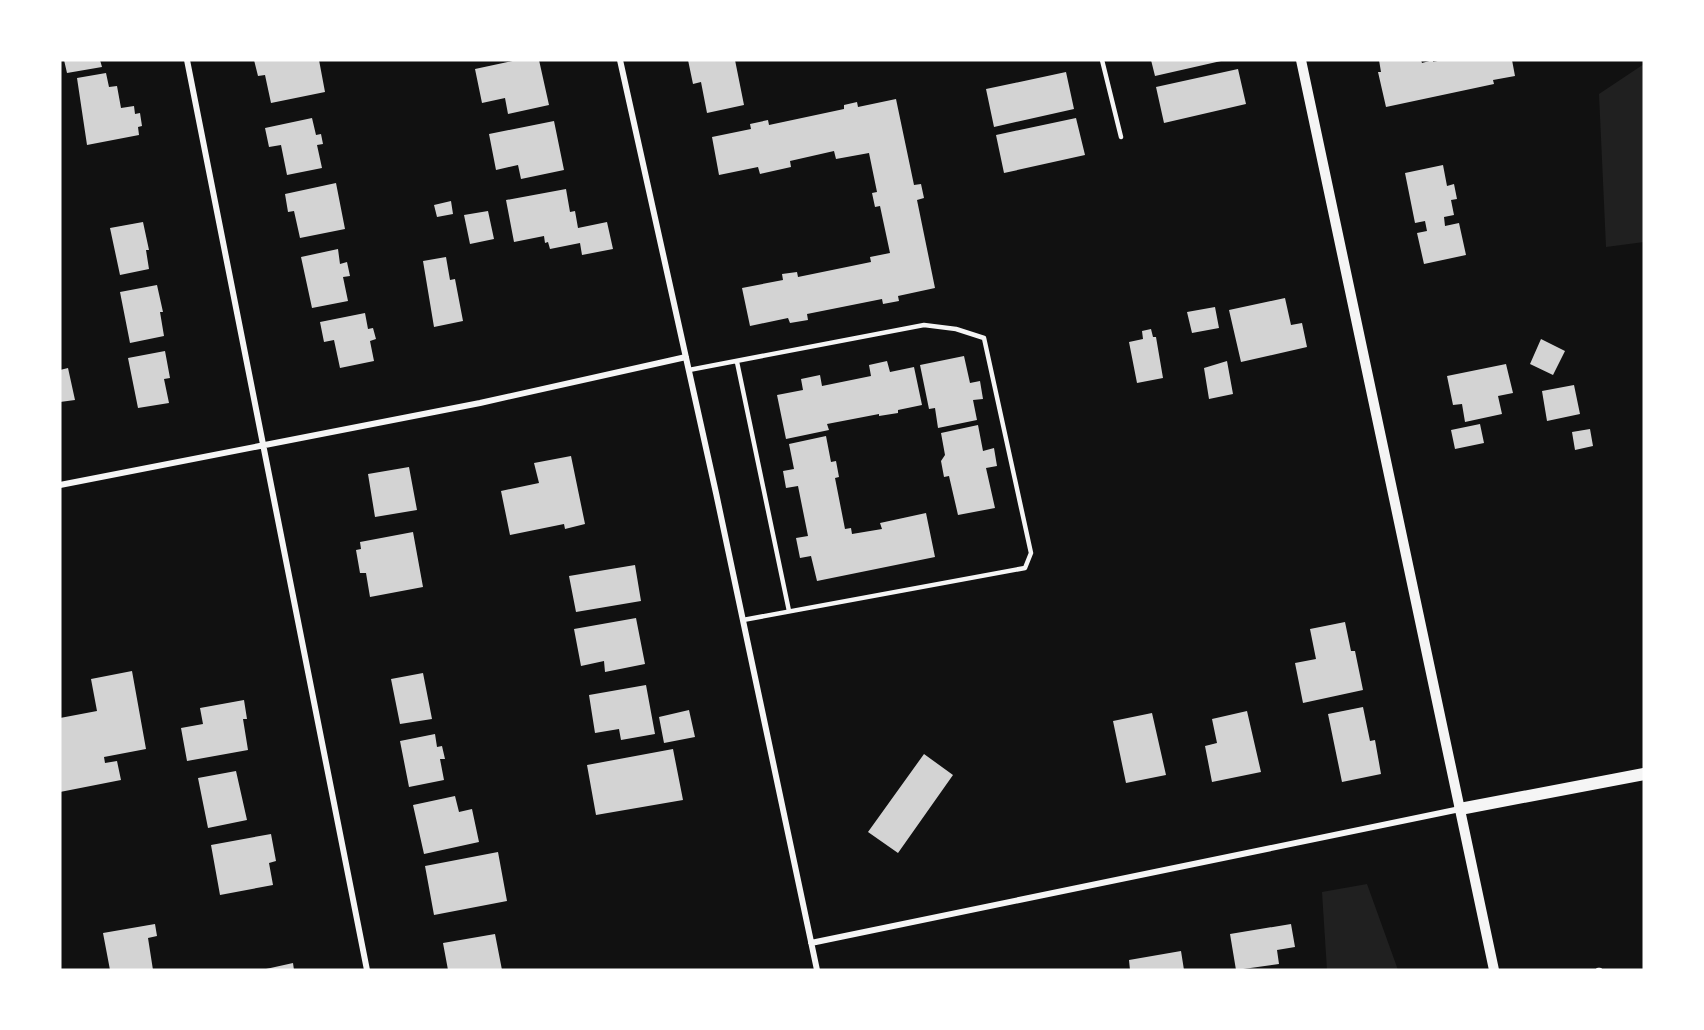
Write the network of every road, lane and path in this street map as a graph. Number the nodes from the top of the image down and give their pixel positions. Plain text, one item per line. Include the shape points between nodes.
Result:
1 (187, 60) edge
2 (620, 60) edge
3 (1102, 60) edge
4 (1301, 60) edge
5 (1121, 137) dead end
6 (686, 357) junction
7 (737, 362) junction
8 (689, 370) junction
9 (264, 444) junction
10 (60, 485) edge
11 (789, 611) junction
12 (743, 620) junction
13 (1644, 774) edge
14 (1460, 809) junction
15 (811, 943) junction
16 (367, 970) edge
17 (817, 970) edge
18 (1494, 970) edge

1 - 9 street
2 - 6 street
3 - 5 lane
4 - 14 street
6 - 8 street
6 - 9 street via 480,403
7 - 8 lane
7 - 11 lane
7 - 11 lane via 924,325 984,338 1031,553 1025,568
8 - 12 street
9 - 10 street
9 - 16 street
11 - 12 lane
12 - 15 street
13 - 14 main road
14 - 15 street
14 - 18 street
15 - 17 street

